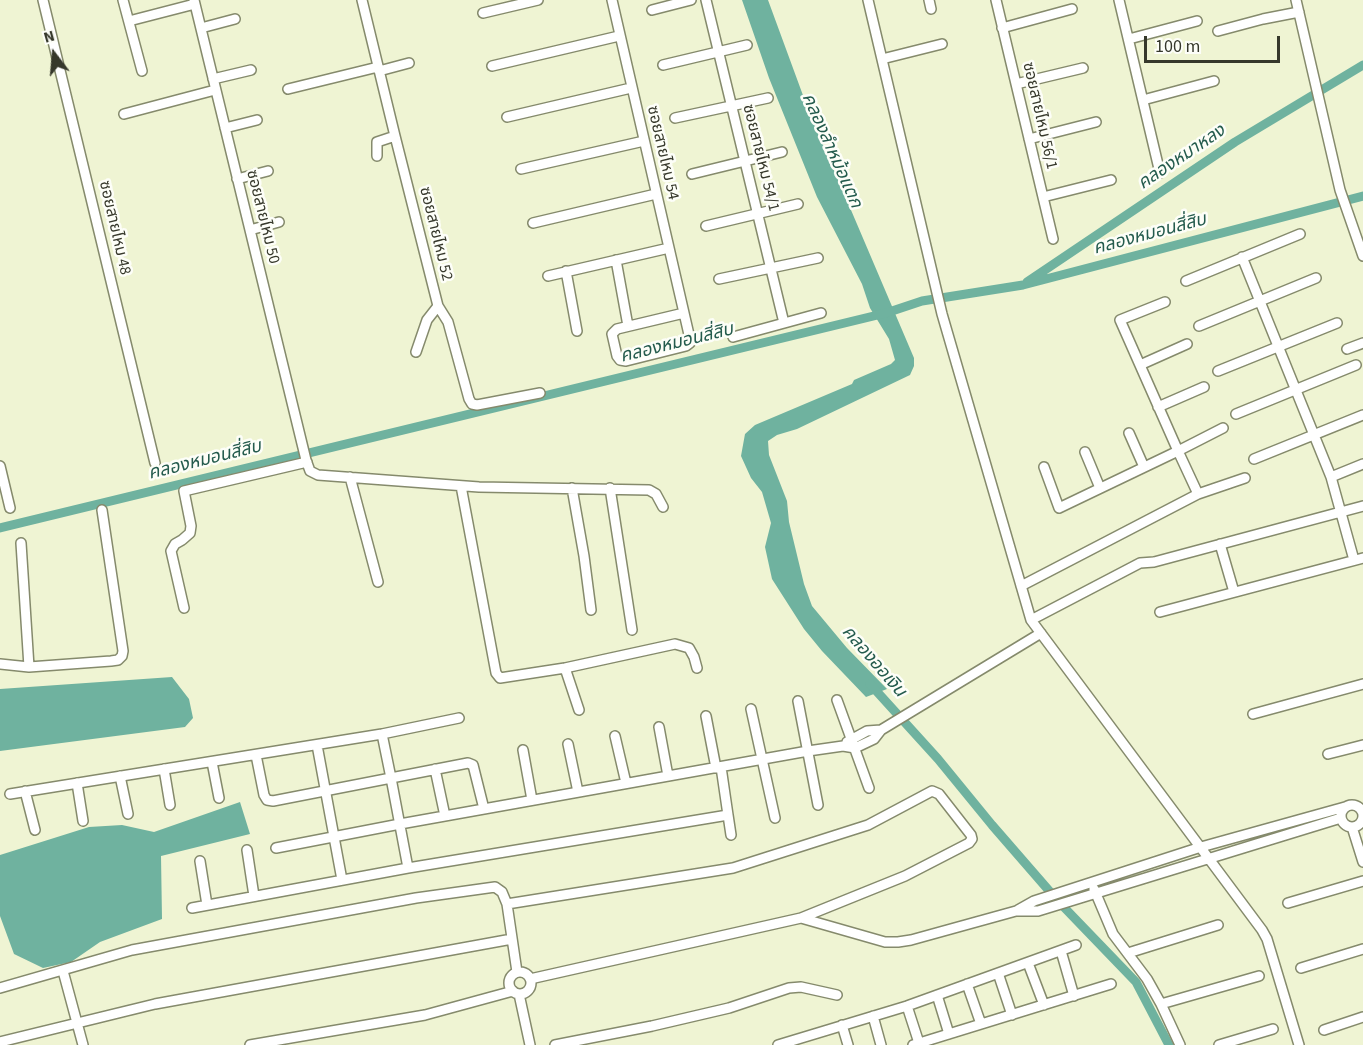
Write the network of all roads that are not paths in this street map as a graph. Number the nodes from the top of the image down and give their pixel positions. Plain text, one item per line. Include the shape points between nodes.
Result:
1 (43, 0) edge
2 (123, 0) edge
3 (362, 0) edge
4 (538, 0) edge
5 (612, 0) edge
6 (690, 0) edge
7 (706, 0) edge
8 (868, 0) edge
9 (996, 0) edge
10 (1119, 0) edge
11 (1296, 0) edge
12 (195, 2) edge
13 (1072, 9) dead end
14 (652, 10) dead end
15 (1299, 12) junction
16 (483, 13) dead end
17 (235, 19) dead end
18 (129, 21) junction
19 (1197, 21) dead end
20 (201, 28) junction
21 (1002, 28) junction
22 (1218, 31) dead end
23 (619, 36) junction
24 (1129, 39) junction
25 (942, 44) dead end
26 (747, 45) dead end
27 (719, 52) junction
28 (882, 59) junction
29 (409, 63) dead end
30 (492, 66) dead end
31 (663, 66) dead end
32 (1083, 68) dead end
33 (378, 69) junction
34 (250, 70) dead end
35 (142, 71) dead end
36 (213, 79) junction
37 (1214, 81) dead end
38 (1016, 84) junction
39 (631, 88) junction
40 (288, 89) dead end
41 (215, 90) junction
42 (768, 98) dead end
43 (1143, 100) junction
44 (732, 106) junction
45 (124, 114) dead end
46 (507, 117) dead end
47 (675, 118) dead end
48 (256, 120) dead end
49 (1096, 122) dead end
50 (225, 128) junction
51 (395, 136) junction
52 (1029, 139) junction
53 (644, 141) junction
54 (782, 152) dead end
55 (377, 156) dead end
56 (745, 162) junction
57 (521, 169) dead end
58 (268, 171) dead end
59 (1160, 172) dead end
60 (692, 174) dead end
61 (237, 179) junction
62 (1111, 180) dead end
63 (656, 194) junction
64 (1043, 197) junction
65 (798, 204) dead end
66 (758, 214) junction
67 (279, 222) dead end
68 (533, 223) dead end
69 (706, 226) dead end
70 (250, 230) junction
71 (1300, 234) dead end
72 (1053, 239) dead end
73 (669, 248) junction
74 (1363, 256) edge
75 (1242, 257) junction
76 (818, 258) dead end
77 (616, 260) junction
78 (771, 268) junction
79 (566, 271) junction
80 (548, 276) dead end
81 (1316, 278) dead end
82 (718, 279) dead end
83 (1186, 281) dead end
84 (1260, 301) junction
85 (1166, 302) dead end
86 (438, 306) junction
87 (684, 314) junction
88 (821, 314) dead end
89 (784, 323) junction
90 (1337, 323) dead end
91 (628, 326) junction
92 (1200, 326) dead end
93 (577, 331) dead end
94 (732, 337) dead end
95 (1363, 343) edge
96 (1187, 344) dead end
97 (1279, 347) junction
98 (1347, 349) dead end
99 (416, 352) dead end
100 (1140, 365) junction
101 (1356, 365) dead end
102 (1218, 370) dead end
103 (1204, 387) dead end
104 (1296, 390) junction
105 (540, 393) dead end
106 (1158, 407) junction
107 (1236, 414) dead end
108 (1363, 415) edge
109 (1223, 428) dead end
110 (1129, 433) dead end
111 (1314, 434) junction
112 (1178, 451) junction
113 (1085, 452) dead end
114 (1254, 459) dead end
115 (306, 461) junction
116 (154, 463) dead end
117 (1363, 464) edge
118 (0, 466) edge
119 (1044, 467) dead end
120 (1144, 467) junction
121 (350, 477) junction
122 (1331, 477) junction
123 (1245, 478) dead end
124 (461, 486) junction
125 (572, 488) junction
126 (610, 488) junction
127 (1100, 488) junction
128 (1198, 494) junction
129 (1363, 506) edge
130 (663, 507) dead end
131 (10, 508) dead end
132 (102, 510) dead end
133 (1341, 512) junction
134 (21, 543) dead end
135 (1220, 544) junction
136 (1358, 559) edge
137 (378, 582) dead end
138 (1021, 586) junction
139 (1234, 592) junction
140 (184, 608) dead end
141 (591, 610) dead end
142 (1160, 612) dead end
143 (1031, 620) junction
144 (632, 630) dead end
145 (1041, 633) junction
146 (0, 664) edge
147 (29, 667) junction
148 (565, 668) junction
149 (697, 668) dead end
150 (1363, 684) edge
151 (837, 700) dead end
152 (798, 701) dead end
153 (751, 709) dead end
154 (579, 710) dead end
155 (1253, 714) dead end
156 (706, 716) dead end
157 (459, 718) dead end
158 (659, 727) dead end
159 (382, 734) junction
160 (615, 736) dead end
161 (854, 743) junction
162 (568, 744) dead end
163 (317, 745) junction
164 (1363, 745) edge
165 (523, 750) dead end
166 (808, 751) junction
167 (256, 754) junction
168 (1328, 754) dead end
169 (763, 759) junction
170 (212, 762) junction
171 (719, 767) junction
172 (164, 769) junction
173 (435, 769) junction
174 (120, 776) junction
175 (668, 776) junction
176 (391, 778) junction
177 (77, 783) junction
178 (626, 783) junction
179 (869, 788) dead end
180 (324, 790) junction
181 (26, 791) junction
182 (578, 792) junction
183 (10, 794) dead end
184 (219, 798) dead end
185 (532, 800) junction
186 (170, 805) dead end
187 (818, 805) dead end
188 (1360, 805) edge
189 (1345, 807) junction
190 (484, 809) junction
191 (128, 814) dead end
192 (728, 815) junction
193 (445, 816) junction
194 (775, 818) dead end
195 (1341, 818) junction
196 (83, 821) dead end
197 (400, 824) junction
198 (1358, 825) edge
199 (35, 830) dead end
200 (731, 835) dead end
201 (333, 837) junction
202 (1201, 847) junction
203 (276, 848) dead end
204 (247, 850) dead end
205 (1209, 858) junction
206 (200, 861) dead end
207 (1363, 862) edge
208 (408, 868) junction
209 (342, 880) junction
210 (1092, 881) junction
211 (1363, 881) edge
212 (1096, 894) junction
213 (255, 896) junction
214 (1288, 903) dead end
215 (507, 904) junction
216 (207, 905) junction
217 (192, 908) dead end
218 (1016, 911) junction
219 (801, 918) junction
220 (1218, 926) dead end
221 (512, 939) junction
222 (1076, 945) dead end
223 (1363, 949) edge
224 (1061, 951) junction
225 (1128, 953) junction
226 (1028, 963) junction
227 (1301, 968) dead end
228 (63, 971) junction
229 (517, 972) junction
230 (998, 973) junction
231 (1259, 976) dead end
232 (530, 980) junction
233 (967, 984) junction
234 (1111, 984) dead end
235 (0, 988) edge
236 (516, 992) junction
237 (837, 995) dead end
238 (938, 995) junction
239 (1074, 996) junction
240 (1161, 1004) junction
241 (1044, 1005) junction
242 (907, 1006) junction
243 (1012, 1015) junction
244 (873, 1016) junction
245 (1363, 1017) edge
246 (77, 1023) junction
247 (981, 1024) junction
248 (842, 1025) junction
249 (1273, 1029) dead end
250 (1324, 1030) dead end
251 (950, 1034) junction
252 (811, 1035) junction
253 (0, 1042) edge
254 (916, 1044) edge
255 (83, 1045) edge
256 (250, 1045) edge
257 (530, 1045) edge
258 (555, 1045) edge
259 (781, 1045) edge
260 (814, 1045) edge
261 (848, 1045) edge
262 (881, 1045) edge
263 (1180, 1045) edge
264 (1219, 1045) edge
265 (1299, 1045) edge

1 - 116 street, ซอยสายไหม 48
2 - 18 street
3 - 33 street, ซอยสายไหม 52
4 - 16 street
5 - 23 street, ซอยสายไหม 54
6 - 14 street
7 - 27 street, ซอยสายไหม 54/1
8 - 28 street
9 - 21 street, ซอยสายไหม 56/1
10 - 24 street
11 - 15 street
12 - 18 street
12 - 20 street, ซอยสายไหม 50
13 - 21 street
15 - 22 street
15 - 74 street via 1340,190
17 - 20 street
18 - 35 street
19 - 24 street
20 - 36 street, ซอยสายไหม 50
21 - 38 street, ซอยสายไหม 56/1
23 - 30 street
23 - 39 street, ซอยสายไหม 54
24 - 43 street
25 - 28 street
26 - 27 street
27 - 31 street
27 - 44 street, ซอยสายไหม 54/1
28 - 138 street via 942,314
29 - 33 street
32 - 38 street
33 - 40 street
33 - 51 street, ซอยสายไหม 52
34 - 36 street
36 - 41 street, ซอยสายไหม 50
37 - 43 street
38 - 52 street, ซอยสายไหม 56/1
39 - 46 street
39 - 53 street, ซอยสายไหม 54
41 - 45 street
41 - 50 street, ซอยสายไหม 50
42 - 44 street
43 - 59 street
44 - 47 street
44 - 56 street, ซอยสายไหม 54/1
48 - 50 street
49 - 52 street
50 - 61 street, ซอยสายไหม 50
51 - 55 street via 377,142
51 - 86 street, ซอยสายไหม 52
52 - 64 street, ซอยสายไหม 56/1
53 - 57 street
53 - 63 street, ซอยสายไหม 54
54 - 56 street
56 - 60 street
56 - 66 street, ซอยสายไหม 54/1
58 - 61 street
61 - 70 street, ซอยสายไหม 50
62 - 64 street
63 - 68 street
63 - 73 street, ซอยสายไหม 54
64 - 72 street, ซอยสายไหม 56/1
65 - 66 street
66 - 69 street
66 - 78 street, ซอยสายไหม 54/1
67 - 70 street
70 - 115 street, ซอยสายไหม 50
71 - 75 street
73 - 77 street
73 - 87 street, ซอยสายไหม 54
75 - 83 street
75 - 84 street
76 - 78 street
77 - 79 street
77 - 91 street
78 - 82 street
78 - 89 street, ซอยสายไหม 54/1
79 - 80 street
79 - 93 street
81 - 84 street
84 - 92 street
84 - 97 street
85 - 100 street via 1120,320
86 - 99 street via 427,320
86 - 105 street, ซอยสายไหม 52 via 448,322 472,405
87 - 91 street
87 - 91 street, ซอยสายไหม 54 via 690,343 620,360 612,334
88 - 89 street
89 - 94 street
90 - 97 street
95 - 98 street
96 - 100 street
97 - 102 street
97 - 104 street
100 - 106 street
101 - 104 street
103 - 106 street
104 - 107 street
104 - 111 street
106 - 112 street
108 - 111 street
109 - 112 street
110 - 120 street
111 - 114 street
111 - 122 street
112 - 120 street
112 - 128 street
113 - 127 street
115 - 121 street via 313,474
115 - 140 street via 184,491 190,533 171,551
117 - 122 street
118 - 131 street
119 - 127 street via 1059,508
120 - 127 street
121 - 124 street
121 - 137 street
122 - 133 street
123 - 128 street
124 - 125 street
124 - 148 street via 496,673 500,678 508,678
125 - 126 street
125 - 141 street
126 - 130 street via 649,490
126 - 144 street
128 - 138 street
129 - 133 street
132 - 147 street via 122,656 111,661
133 - 135 street
133 - 136 street
134 - 147 street
135 - 139 street
135 - 143 street via 1140,563
136 - 139 street
138 - 143 street
139 - 142 street
143 - 145 street
145 - 161 street via 891,724 880,730 867,730
145 - 202 street
146 - 147 street
148 - 149 street via 675,644 689,648
148 - 154 street
150 - 155 street
151 - 161 street
152 - 166 street
153 - 169 street
156 - 171 street
157 - 159 street
158 - 175 street
159 - 163 street
159 - 176 street
160 - 178 street
161 - 166 street
161 - 179 street
162 - 182 street
163 - 167 street
163 - 180 street
164 - 168 street
165 - 185 street
166 - 169 street
166 - 187 street
167 - 170 street
167 - 180 street via 267,800
169 - 171 street
169 - 194 street
170 - 172 street
170 - 184 street
171 - 175 street
171 - 192 street
172 - 174 street
172 - 186 street
173 - 176 street
173 - 190 street via 473,765
173 - 193 street
174 - 177 street
174 - 191 street
175 - 178 street
176 - 180 street
176 - 197 street
177 - 181 street
177 - 196 street
178 - 182 street
180 - 201 street
181 - 183 street
181 - 199 street
182 - 185 street
185 - 190 street
188 - 189 street
188 - 198 street via 1363,814
189 - 195 street
189 - 202 street
190 - 193 street
192 - 200 street
192 - 208 street
193 - 197 street
195 - 198 street via 1345,824
195 - 205 street
197 - 201 street
197 - 208 street
198 - 207 street
201 - 203 street
201 - 209 street
202 - 205 street
202 - 210 street
204 - 213 street
205 - 212 street
205 - 265 street via 1267,939
206 - 216 street
208 - 209 street
209 - 213 street
210 - 212 street
210 - 218 street
211 - 214 street
212 - 218 street via 1038,911
212 - 225 street via 1113,934
213 - 216 street
215 - 219 street via 733,868 868,825 932,791 939,794 971,835 969,843 905,876
215 - 221 street
215 - 228 street via 495,887 416,898 132,950
216 - 217 street
218 - 219 street via 898,942 885,942
219 - 232 street
220 - 225 street
221 - 229 street
221 - 246 street via 155,1004
222 - 224 street
223 - 227 street
224 - 226 street
224 - 239 street
225 - 240 street
226 - 230 street
226 - 241 street
228 - 235 street
228 - 246 street
229 - 232 street via 526,974
229 - 236 street via 509,979 509,986
230 - 233 street
230 - 243 street
231 - 240 street
232 - 236 street via 528,989
233 - 238 street
233 - 247 street
234 - 239 street
236 - 256 street via 425,1015
236 - 257 street
237 - 258 street via 789,988 729,1008
238 - 242 street
238 - 251 street
239 - 241 street
240 - 263 street
241 - 243 street
242 - 244 street
242 - 254 street
243 - 247 street
244 - 248 street
244 - 262 street
245 - 250 street
246 - 253 street
246 - 255 street
247 - 251 street
248 - 252 street
248 - 261 street
249 - 264 street
251 - 254 street
252 - 259 street
252 - 260 street

